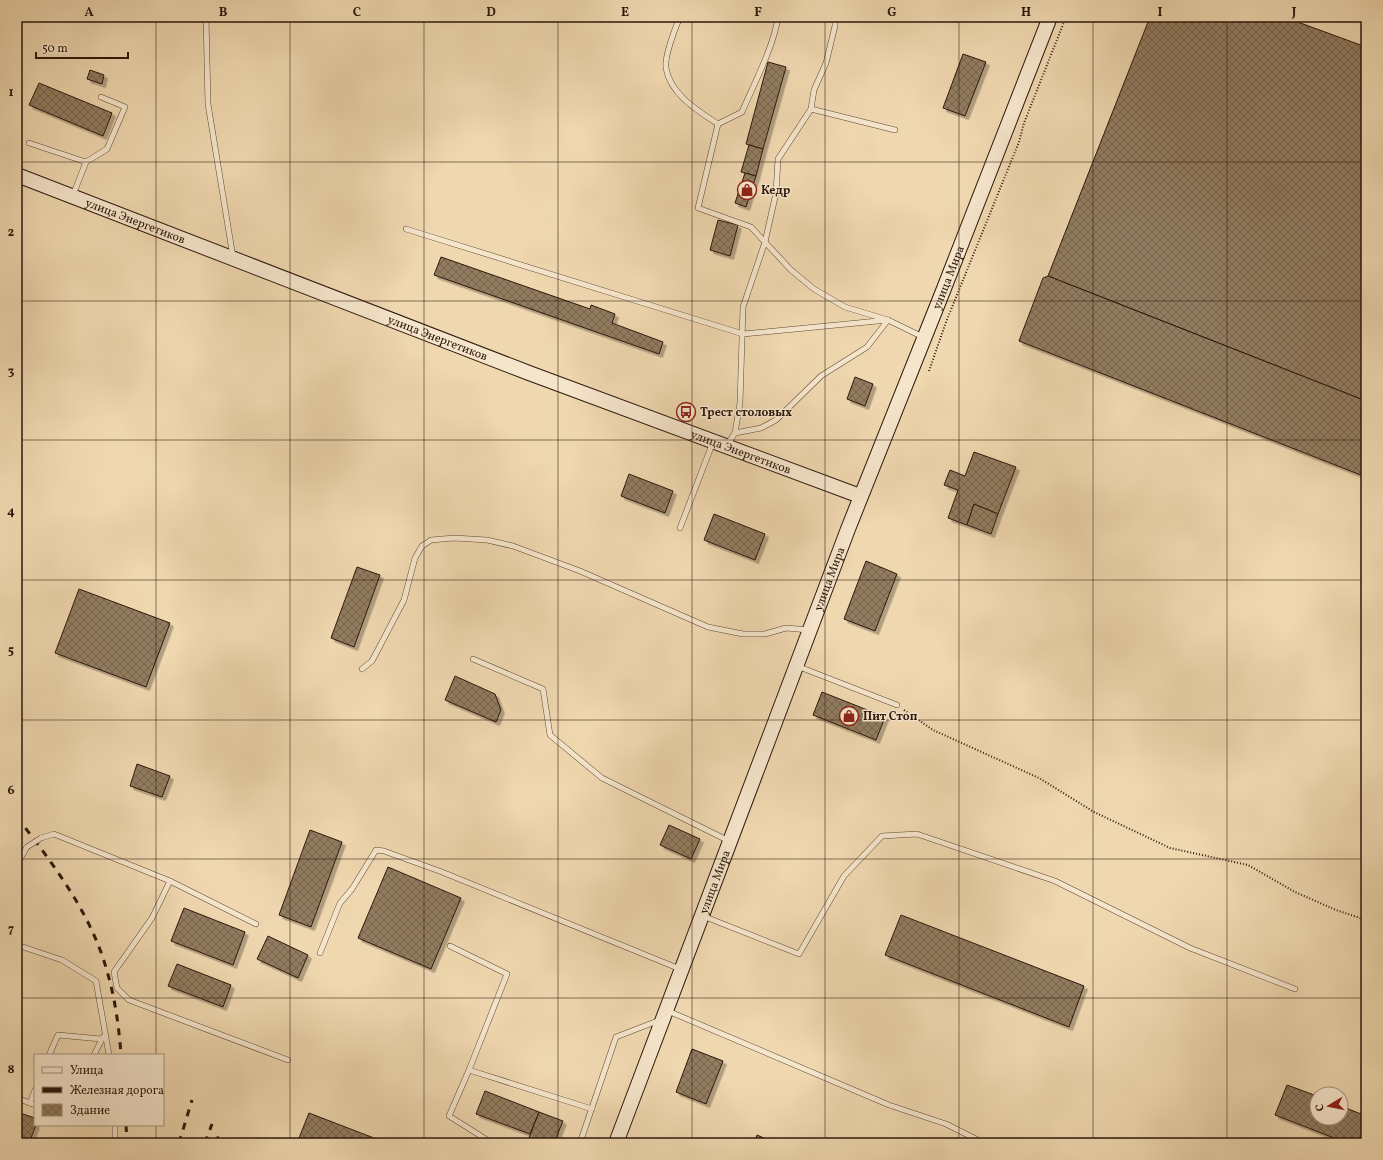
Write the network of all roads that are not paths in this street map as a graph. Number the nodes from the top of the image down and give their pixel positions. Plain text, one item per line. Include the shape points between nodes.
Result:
1 (206, 17) edge
2 (680, 17) edge
3 (778, 17) edge
4 (835, 17) edge
5 (1050, 17) edge
6 (101, 97) dead end
7 (811, 109) junction
8 (718, 124) junction
9 (895, 130) dead end
10 (29, 143) dead end
11 (86, 162) junction
12 (17, 175) edge
13 (73, 195) junction
14 (406, 229) dead end
15 (764, 242) junction
16 (233, 258) junction
17 (888, 320) junction
18 (743, 334) junction
19 (924, 337) junction
20 (735, 433) junction
21 (720, 444) junction
22 (860, 496) junction
23 (680, 528) dead end
24 (810, 630) junction
25 (473, 659) dead end
26 (796, 666) junction
27 (362, 669) dead end
28 (897, 705) road end
29 (730, 841) junction
30 (17, 864) edge
31 (170, 881) junction
32 (701, 915) junction
33 (256, 924) dead end
34 (17, 945) edge
35 (450, 946) dead end
36 (320, 953) dead end
37 (680, 969) junction
38 (1295, 989) dead end
39 (663, 1015) junction
40 (103, 1037) junction
41 (49, 1054) edge
42 (94, 1054) edge
43 (109, 1054) edge
44 (288, 1060) dead end
45 (469, 1070) junction
46 (17, 1098) edge
47 (33, 1104) edge
48 (592, 1110) junction
49 (115, 1126) edge
50 (115, 1143) edge
51 (492, 1143) edge
52 (580, 1143) edge
53 (616, 1143) edge
54 (984, 1143) edge

1 - 16 lane via 208,104
2 - 8 lane via 665,68 674,87 694,108
3 - 8 lane via 762,65 742,112
4 - 7 lane via 830,48 814,90
5 - 19 main road, улица Мира
6 - 11 lane via 125,107 107,149
7 - 9 lane
7 - 15 lane via 778,159 776,193
8 - 15 lane via 698,208 751,227
10 - 11 lane
11 - 13 lane
12 - 13 main road, улица Энергетиков
13 - 16 main road, улица Энергетиков
14 - 18 lane
15 - 17 lane via 814,289 845,307
15 - 18 lane via 743,307
16 - 21 main road, улица Энергетиков
17 - 18 lane
17 - 19 lane
17 - 20 lane via 867,347 821,376 776,420 761,428
18 - 20 lane via 740,403
19 - 22 main road, улица Мира
20 - 21 lane
21 - 22 main road, улица Энергетиков
21 - 23 lane
22 - 24 main road, улица Мира
24 - 26 main road, улица Мира
24 - 27 lane via 786,628 765,634 743,634 708,627 580,571 513,546 487,540 454,538 432,540 422,546 415,558 404,600 372,660
25 - 29 lane via 543,689 550,735 602,778
26 - 28 lane
26 - 29 main road, улица Мира
29 - 32 main road, улица Мира
30 - 31 lane, bridge via 27,846 54,834
31 - 33 lane
31 - 44 lane via 152,918 114,972 117,988 129,1000
32 - 37 main road, улица Мира
32 - 38 lane via 799,954 844,876 882,836 917,834 1055,881 1190,948
34 - 40 lane via 62,960 96,981
35 - 45 lane via 506,974
36 - 37 lane via 340,903 352,889 376,850 442,872
37 - 39 main road, улица Мира
39 - 48 lane via 616,1036
39 - 53 main road, улица Мира
39 - 54 lane via 889,1105 946,1124
40 - 41 lane via 58,1035
40 - 42 lane
40 - 43 lane
45 - 48 lane
45 - 51 lane via 449,1116
46 - 47 lane
48 - 52 lane
49 - 50 lane

